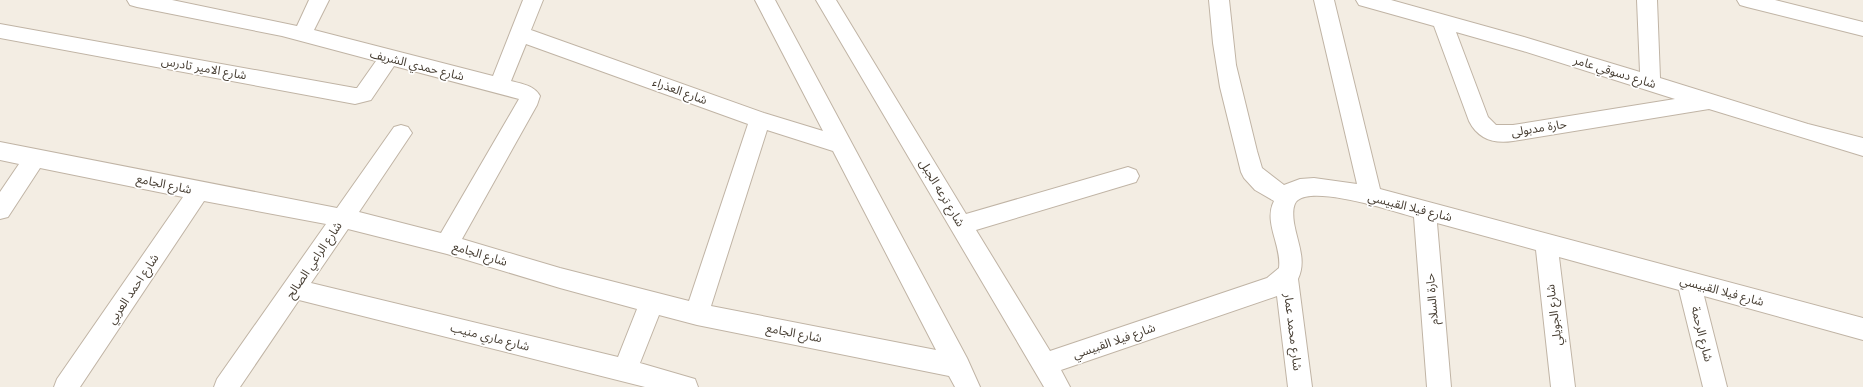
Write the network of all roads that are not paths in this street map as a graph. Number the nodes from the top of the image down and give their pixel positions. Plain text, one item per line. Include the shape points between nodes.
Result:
1 (137, 0) edge
2 (319, 0) edge
3 (533, 0) edge
4 (765, 0) edge
5 (826, 0) edge
6 (1219, 0) edge
7 (1324, 0) edge
8 (1366, 0) edge
9 (1647, 0) edge
10 (1747, 0) edge
11 (1442, 21) junction
12 (1863, 29) edge
13 (0, 31) edge
14 (520, 34) junction
15 (302, 35) junction
16 (389, 57) junction
17 (1650, 82) junction
18 (500, 86) junction
19 (1709, 102) junction
20 (760, 120) junction
21 (401, 133) dead end
22 (842, 145) junction
23 (1863, 147) edge
24 (0, 151) edge
25 (35, 158) junction
26 (1128, 176) dead end
27 (200, 191) junction
28 (1286, 196) junction
29 (1371, 196) junction
30 (0, 210) edge
31 (1425, 210) junction
32 (343, 218) junction
33 (961, 225) junction
34 (1546, 242) junction
35 (447, 244) junction
36 (1286, 278) junction
37 (1689, 282) junction
38 (295, 289) junction
39 (652, 302) junction
40 (698, 314) junction
41 (1863, 329) edge
42 (1045, 364) junction
43 (958, 366) junction
44 (625, 370) junction
45 (66, 387) edge
46 (226, 387) edge
47 (686, 387) edge
48 (968, 387) edge
49 (1058, 387) edge
50 (1300, 387) edge
51 (1439, 387) edge
52 (1563, 387) edge
53 (1715, 387) edge

1 - 15 street, شارع حمدي الشريف
2 - 15 street
3 - 14 street
4 - 22 street
5 - 33 street, شارع ترعه الجبل
6 - 28 street via 1232,92 1252,172 1272,191
7 - 29 street
8 - 11 street, شارع دسوقي عامر
9 - 17 street
10 - 12 street
11 - 17 street, شارع دسوقي عامر
11 - 19 street, حارة مدبولى via 1479,121 1483,128 1493,133 1513,133
13 - 16 street, شارع الامير تادرس via 354,96 364,94
14 - 18 street
14 - 20 street, شارع العذراء
15 - 16 street, شارع حمدي الشريف
16 - 18 street, شارع حمدي الشريف
17 - 19 street, شارع دسوقي عامر
18 - 35 street, شارع حمدي الشريف via 526,93 530,96 529,100
19 - 23 street, شارع دسوقي عامر
20 - 22 street, شارع العذراء
20 - 40 street
21 - 32 street, شارع الراعي الصالح
22 - 43 street
24 - 25 street, شارع الجامع
25 - 27 street, شارع الجامع
25 - 30 street
26 - 33 street
27 - 32 street, شارع الجامع
27 - 45 street, شارع احمد العربي
28 - 29 street, شارع فيلا القبيسي via 1299,188 1317,186
28 - 36 street via 1282,220 1291,266
29 - 31 street, شارع فيلا القبيسي
31 - 34 street, شارع فيلا القبيسي
31 - 51 street, حارة السلام
32 - 35 street, شارع الجامع
32 - 38 street, شارع الراعي الصالح
33 - 42 street, شارع ترعه الجبل
34 - 37 street, شارع فيلا القبيسي
34 - 52 street, شارع الجويلي
35 - 39 street, شارع الجامع
36 - 42 street, شارع فيلا القبيسي via 1275,286
36 - 50 street, شارع محمد عمار
37 - 41 street, شارع فيلا القبيسي
37 - 53 street, شارع الرحمة
38 - 44 street, شارع ماري منيب
38 - 46 street, شارع الراعي الصالح
39 - 40 street, شارع الجامع
39 - 44 street
40 - 43 street, شارع الجامع
42 - 49 street, شارع ترعه الجبل
43 - 48 street
44 - 47 street, شارع ماري منيب

